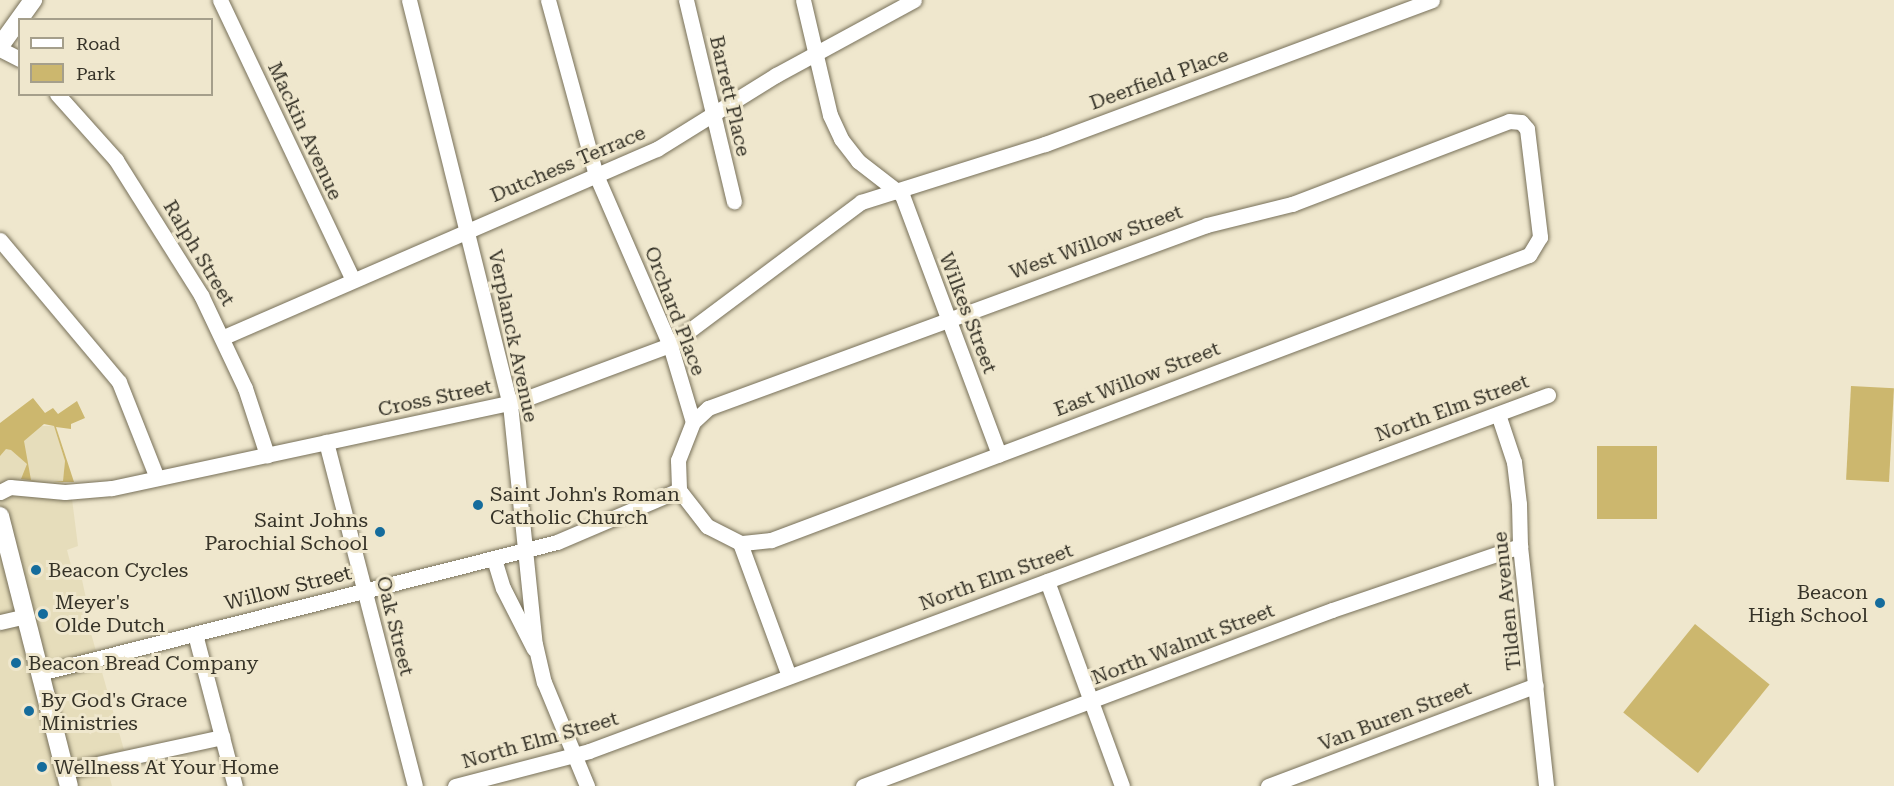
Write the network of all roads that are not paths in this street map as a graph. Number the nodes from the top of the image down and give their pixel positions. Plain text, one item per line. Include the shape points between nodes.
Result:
1 (33, 0) edge
2 (219, 0) edge
3 (410, 0) edge
4 (548, 0) edge
5 (686, 0) edge
6 (803, 0) edge
7 (914, 0) edge
8 (1432, 0) edge
9 (20, 18) edge
10 (18, 21) edge
11 (0, 47) edge
12 (815, 54) junction
13 (18, 58) edge
14 (59, 96) edge
15 (713, 116) junction
16 (596, 175) junction
17 (897, 188) junction
18 (734, 201) dead end
19 (468, 229) junction
20 (1540, 237) joint
21 (0, 240) edge
22 (353, 280) junction
23 (946, 319) junction
24 (224, 338) junction
25 (670, 345) junction
26 (1548, 395) dead end
27 (510, 404) junction
28 (1498, 414) junction
29 (693, 422) junction
30 (326, 442) junction
31 (999, 454) junction
32 (267, 455) junction
33 (157, 478) junction
34 (679, 490) junction
35 (0, 492) edge
36 (0, 516) edge
37 (740, 543) junction
38 (1520, 546) junction
39 (526, 549) junction
40 (494, 559) junction
41 (1047, 580) junction
42 (364, 591) junction
43 (26, 616) junction
44 (0, 622) edge
45 (195, 634) junction
46 (537, 653) junction
47 (40, 673) junction
48 (789, 676) junction
49 (1536, 685) junction
50 (1090, 701) junction
51 (222, 737) junction
52 (574, 756) junction
53 (67, 778) edge
54 (235, 786) edge
55 (415, 786) edge
56 (455, 786) edge
57 (587, 786) edge
58 (863, 786) edge
59 (1122, 786) edge
60 (1268, 786) edge
61 (1546, 786) edge

1 - 9 main road
2 - 22 street, Mackin Avenue
3 - 19 street, Verplanck Avenue
4 - 16 street, Orchard Place
5 - 15 street, Barrett Place
6 - 12 street
7 - 12 street, Dutchess Terrace
8 - 17 street, Deerfield Place via 1045,144
10 - 11 main road
11 - 13 street
12 - 15 street, Dutchess Terrace
12 - 17 street via 830,115 841,139 858,161
14 - 24 street, Ralph Street via 116,160
15 - 16 street, Dutchess Terrace via 657,149
15 - 18 street, Barrett Place
16 - 19 street, Dutchess Terrace
16 - 25 street, Orchard Place
17 - 23 street, Wilkes Street
17 - 25 street, Cross Street via 861,202 832,220
19 - 22 street, Dutchess Terrace
19 - 27 street, Verplanck Avenue
20 - 23 street, West Willow Street via 1530,138 1521,122 1509,121 1292,204 1206,225
20 - 31 street, East Willow Street via 1529,255
21 - 33 street via 119,382
22 - 24 street, Dutchess Terrace
23 - 29 street, West Willow Street via 708,408
23 - 31 street, Wilkes Street
24 - 32 street, Ralph Street
25 - 27 street, Cross Street
25 - 29 street, Orchard Place
26 - 28 street, North Elm Street
27 - 30 street, Cross Street
27 - 39 street, Verplanck Avenue
28 - 38 street, Tilden Avenue via 1514,462
28 - 41 street, North Elm Street
29 - 34 street via 678,460
30 - 32 street, Cross Street
30 - 42 street, Oak Street
31 - 37 street, East Willow Street via 771,540
32 - 33 street, Cross Street
33 - 35 street, Cross Street via 112,488 64,492 10,488
34 - 37 street via 707,526
34 - 39 street, Willow Street via 625,516
36 - 43 main road
37 - 48 street
38 - 49 street, Tilden Avenue
38 - 50 street, North Walnut Street via 1332,610
39 - 40 street, Willow Street
39 - 46 street, Verplanck Avenue
40 - 42 street, Willow Street
40 - 46 street via 502,588
41 - 48 street, North Elm Street
41 - 50 street
42 - 45 street, Willow Street
42 - 55 street, Oak Street
43 - 44 street
43 - 47 main road
45 - 47 street, Willow Street
45 - 51 street
46 - 52 street, Verplanck Avenue
47 - 53 main road
48 - 52 street, North Elm Street
49 - 60 street, Van Buren Street
49 - 61 street, Tilden Avenue
50 - 58 street, North Walnut Street
50 - 59 street
51 - 53 street
51 - 54 street
52 - 56 street, North Elm Street
52 - 57 street, Verplanck Avenue

